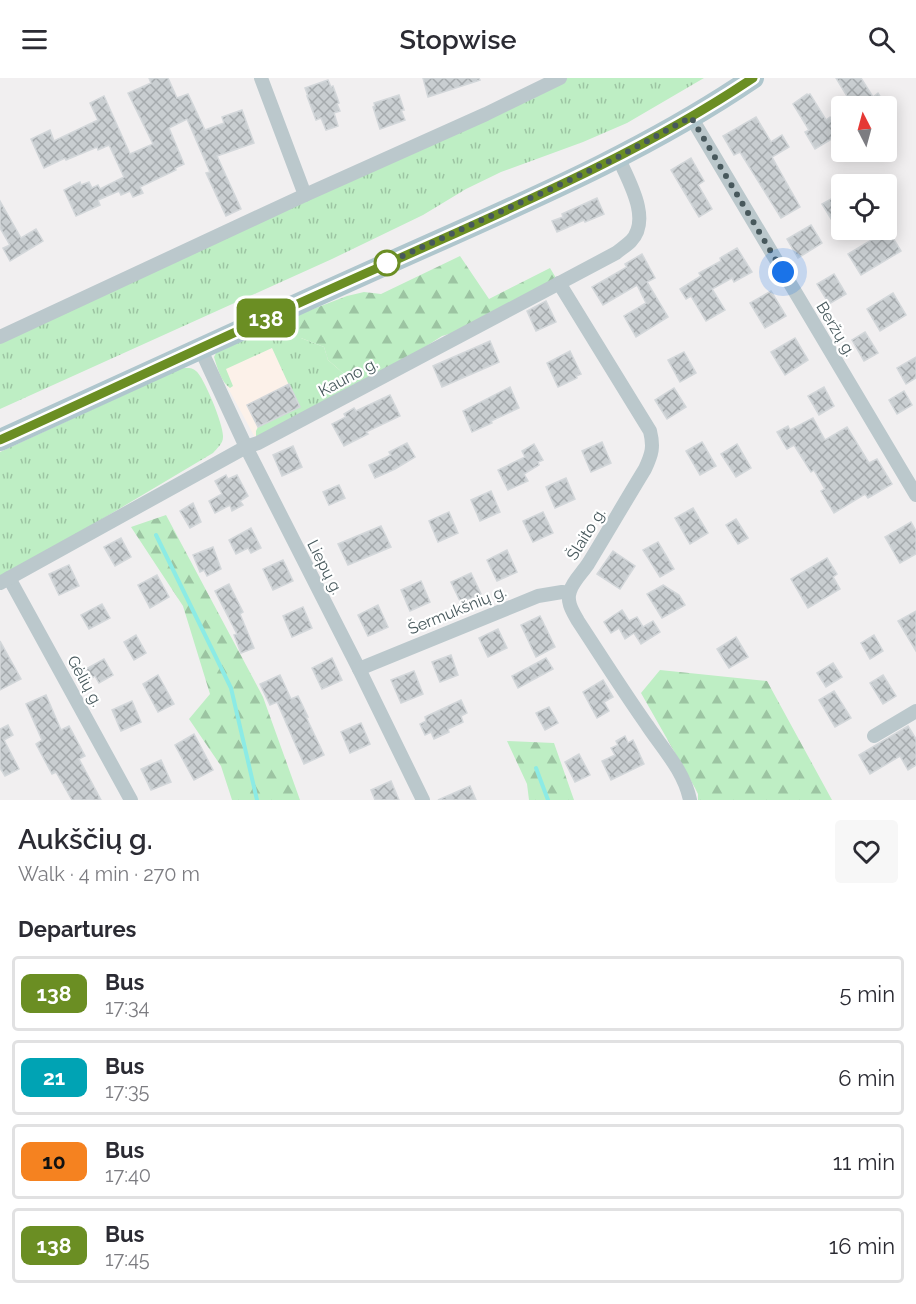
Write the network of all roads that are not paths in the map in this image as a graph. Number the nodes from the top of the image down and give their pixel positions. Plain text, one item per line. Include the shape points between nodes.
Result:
1 (261, 78) edge
2 (560, 78) edge
3 (750, 79) edge
4 (691, 117) junction
5 (618, 157) junction
6 (304, 195) junction
7 (559, 283) junction
8 (0, 337) edge
9 (200, 348) junction
10 (0, 440) edge
11 (246, 447) junction
12 (914, 488) edge
13 (4, 581) edge
14 (569, 593) junction
15 (359, 669) junction
16 (916, 711) edge
17 (874, 736) dead end
18 (131, 800) edge
19 (423, 800) edge
20 (690, 800) edge

1 - 6 street
2 - 6 street
3 - 4 main road
4 - 5 main road
4 - 12 street, Beržų g.
5 - 7 street, Kauno g. via 638,207 640,226 631,241 616,253
5 - 9 main road
6 - 8 street
7 - 11 street, Kauno g.
7 - 14 street, Šlaito g. via 650,431 653,447 645,469
9 - 10 main road
9 - 11 street, Liepų g.
11 - 13 street, Kauno g.
11 - 15 street, Liepų g.
13 - 18 street, Gėlių g.
14 - 15 street, Šermukšnių g. via 538,596
14 - 20 street via 578,621 677,768
15 - 19 street, Liepų g.
16 - 17 street

